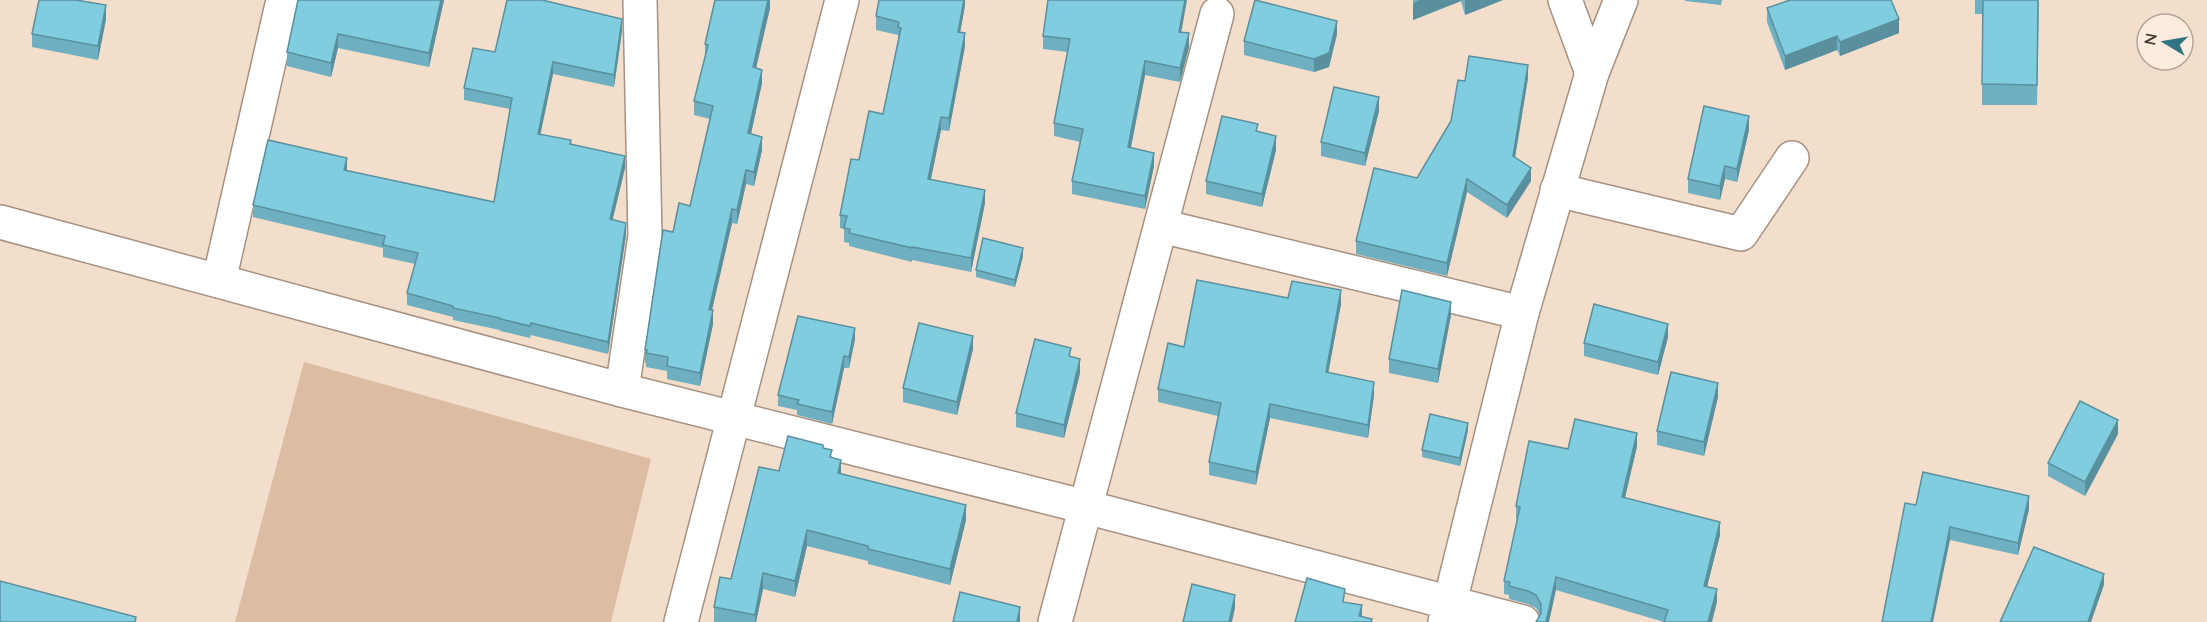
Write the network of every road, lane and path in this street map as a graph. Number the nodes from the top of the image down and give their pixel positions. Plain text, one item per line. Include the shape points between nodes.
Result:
1 (284, 0) edge
2 (640, 0) edge
3 (842, 0) edge
4 (1565, 0) edge
5 (1621, 0) edge
6 (1217, 14) dead end
7 (1592, 73) junction
8 (1792, 158) dead end
9 (1557, 190) junction
10 (0, 222) edge
11 (1161, 226) junction
12 (219, 280) junction
13 (1522, 313) junction
14 (622, 390) junction
15 (735, 417) junction
16 (1086, 507) junction
17 (1447, 613) edge
18 (681, 622) edge
19 (1055, 622) edge
20 (1523, 622) edge

1 - 12 street
2 - 14 street via 645,236
3 - 15 street
4 - 7 street
5 - 7 street
6 - 11 street
7 - 9 street
8 - 9 street via 1741,234
9 - 13 street
10 - 12 street
11 - 13 street
11 - 16 street
12 - 14 street
13 - 17 street
14 - 15 street
15 - 16 street
15 - 18 street
16 - 17 street
16 - 19 street
17 - 20 street

